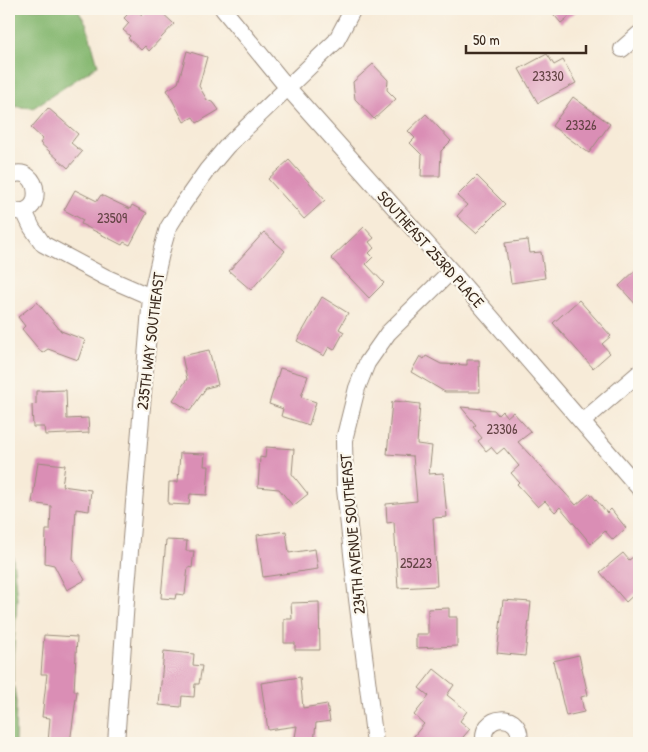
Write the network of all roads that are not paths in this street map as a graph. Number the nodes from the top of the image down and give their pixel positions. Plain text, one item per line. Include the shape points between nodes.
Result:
1 (223, 9) edge
2 (353, 9) edge
3 (639, 34) edge
4 (622, 49) dead end
5 (287, 88) junction
6 (9, 176) edge
7 (16, 210) edge
8 (451, 271) junction
9 (152, 297) junction
10 (639, 373) edge
11 (582, 422) junction
12 (639, 488) edge
13 (116, 743) edge
14 (375, 743) edge
15 (485, 743) edge
16 (519, 743) edge

1 - 5 street, SOUTHEAST 253RD PLACE
2 - 5 street, 235TH WAY SOUTHEAST via 336,41
3 - 4 street
5 - 8 street, SOUTHEAST 253RD PLACE
5 - 9 street, 235TH WAY SOUTHEAST via 227,146 183,204 168,228
6 - 7 street via 26,176 36,187 35,201 30,207
7 - 9 street via 44,244 105,277
8 - 11 street, SOUTHEAST 253RD PLACE
8 - 14 street, 234TH AVENUE SOUTHEAST via 388,333 367,363 344,440 346,498
9 - 13 street, 235TH WAY SOUTHEAST
10 - 11 street
11 - 12 street, SOUTHEAST 253RD PLACE
15 - 16 street via 488,725 501,719 508,720 519,730

